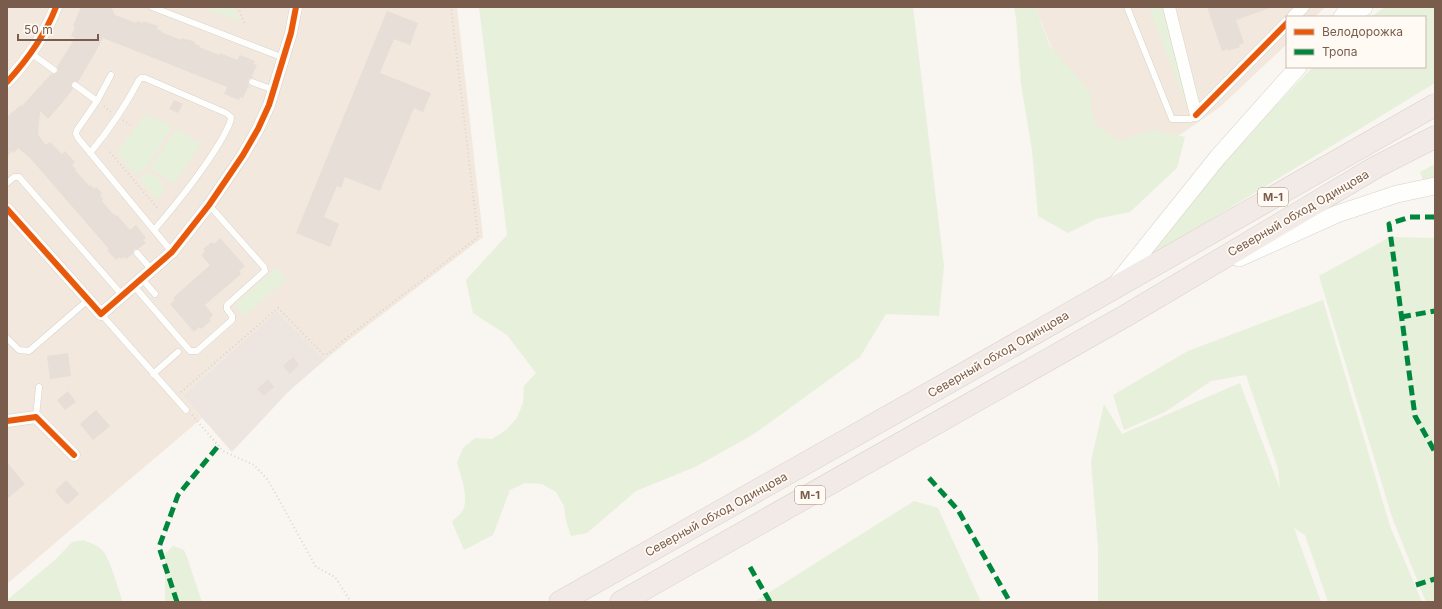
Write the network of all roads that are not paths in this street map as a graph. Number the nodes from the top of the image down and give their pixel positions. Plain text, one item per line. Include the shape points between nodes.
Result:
1 (56, 7) edge
2 (152, 7) edge
3 (296, 7) edge
4 (1127, 7) edge
5 (1169, 7) edge
6 (1303, 7) edge
7 (1347, 7) edge
8 (1364, 7) edge
9 (169, 10) edge
10 (1294, 16) edge
11 (1340, 16) edge
12 (1351, 16) edge
13 (1286, 24) edge
14 (32, 54) junction
15 (284, 58) junction
16 (1297, 68) edge
17 (54, 70) dead end
18 (112, 75) dead end
19 (7, 82) edge
20 (252, 82) dead end
21 (75, 86) dead end
22 (274, 90) junction
23 (97, 101) junction
24 (1435, 105) edge
25 (1196, 115) junction
26 (1435, 137) edge
27 (90, 153) junction
28 (7, 183) edge
29 (1435, 186) edge
30 (210, 205) junction
31 (7, 209) edge
32 (154, 230) junction
33 (172, 252) junction
34 (137, 253) dead end
35 (152, 270) junction
36 (138, 283) junction
37 (1112, 289) junction
38 (1171, 289) junction
39 (155, 294) dead end
40 (123, 296) junction
41 (88, 300) junction
42 (101, 314) junction
43 (7, 338) edge
44 (178, 352) dead end
45 (154, 374) junction
46 (39, 387) dead end
47 (187, 410) road end
48 (36, 417) junction
49 (7, 421) edge
50 (74, 455) dead end
51 (560, 602) edge
52 (622, 602) edge

1 - 14 street
2 - 9 lane
3 - 15 street
4 - 25 lane via 1172,119 1191,119
5 - 25 street
6 - 10 street
7 - 11 street
8 - 12 main road
9 - 15 lane
13 - 25 street
14 - 17 lane
14 - 19 street
15 - 22 street
16 - 37 main road, М-1 via 1218,157
18 - 23 lane
20 - 22 lane
21 - 23 lane
22 - 30 street via 258,129 243,156
23 - 27 lane via 76,134
24 - 37 highway, Северный обход Одинцова / М-1
26 - 38 highway, Северный обход Одинцова / М-1 via 1376,167
27 - 32 lane
27 - 32 lane via 106,134 141,78 231,117 231,122 219,144 174,207
28 - 40 lane via 14,177 19,177
29 - 38 main road, М-1 via 1397,194 1338,214
30 - 33 street
30 - 36 lane via 265,271 227,305 232,320 197,351 190,351
31 - 41 street
32 - 33 lane
33 - 35 street
34 - 35 lane
35 - 36 street
36 - 39 lane
36 - 40 street
37 - 51 highway, Северный обход Одинцова / М-1
38 - 52 highway, Северный обход Одинцова / М-1
40 - 42 street
41 - 42 street
41 - 43 lane via 29,351 19,350
42 - 45 lane
44 - 45 lane
45 - 47 lane
46 - 48 lane
48 - 49 street
48 - 50 street

